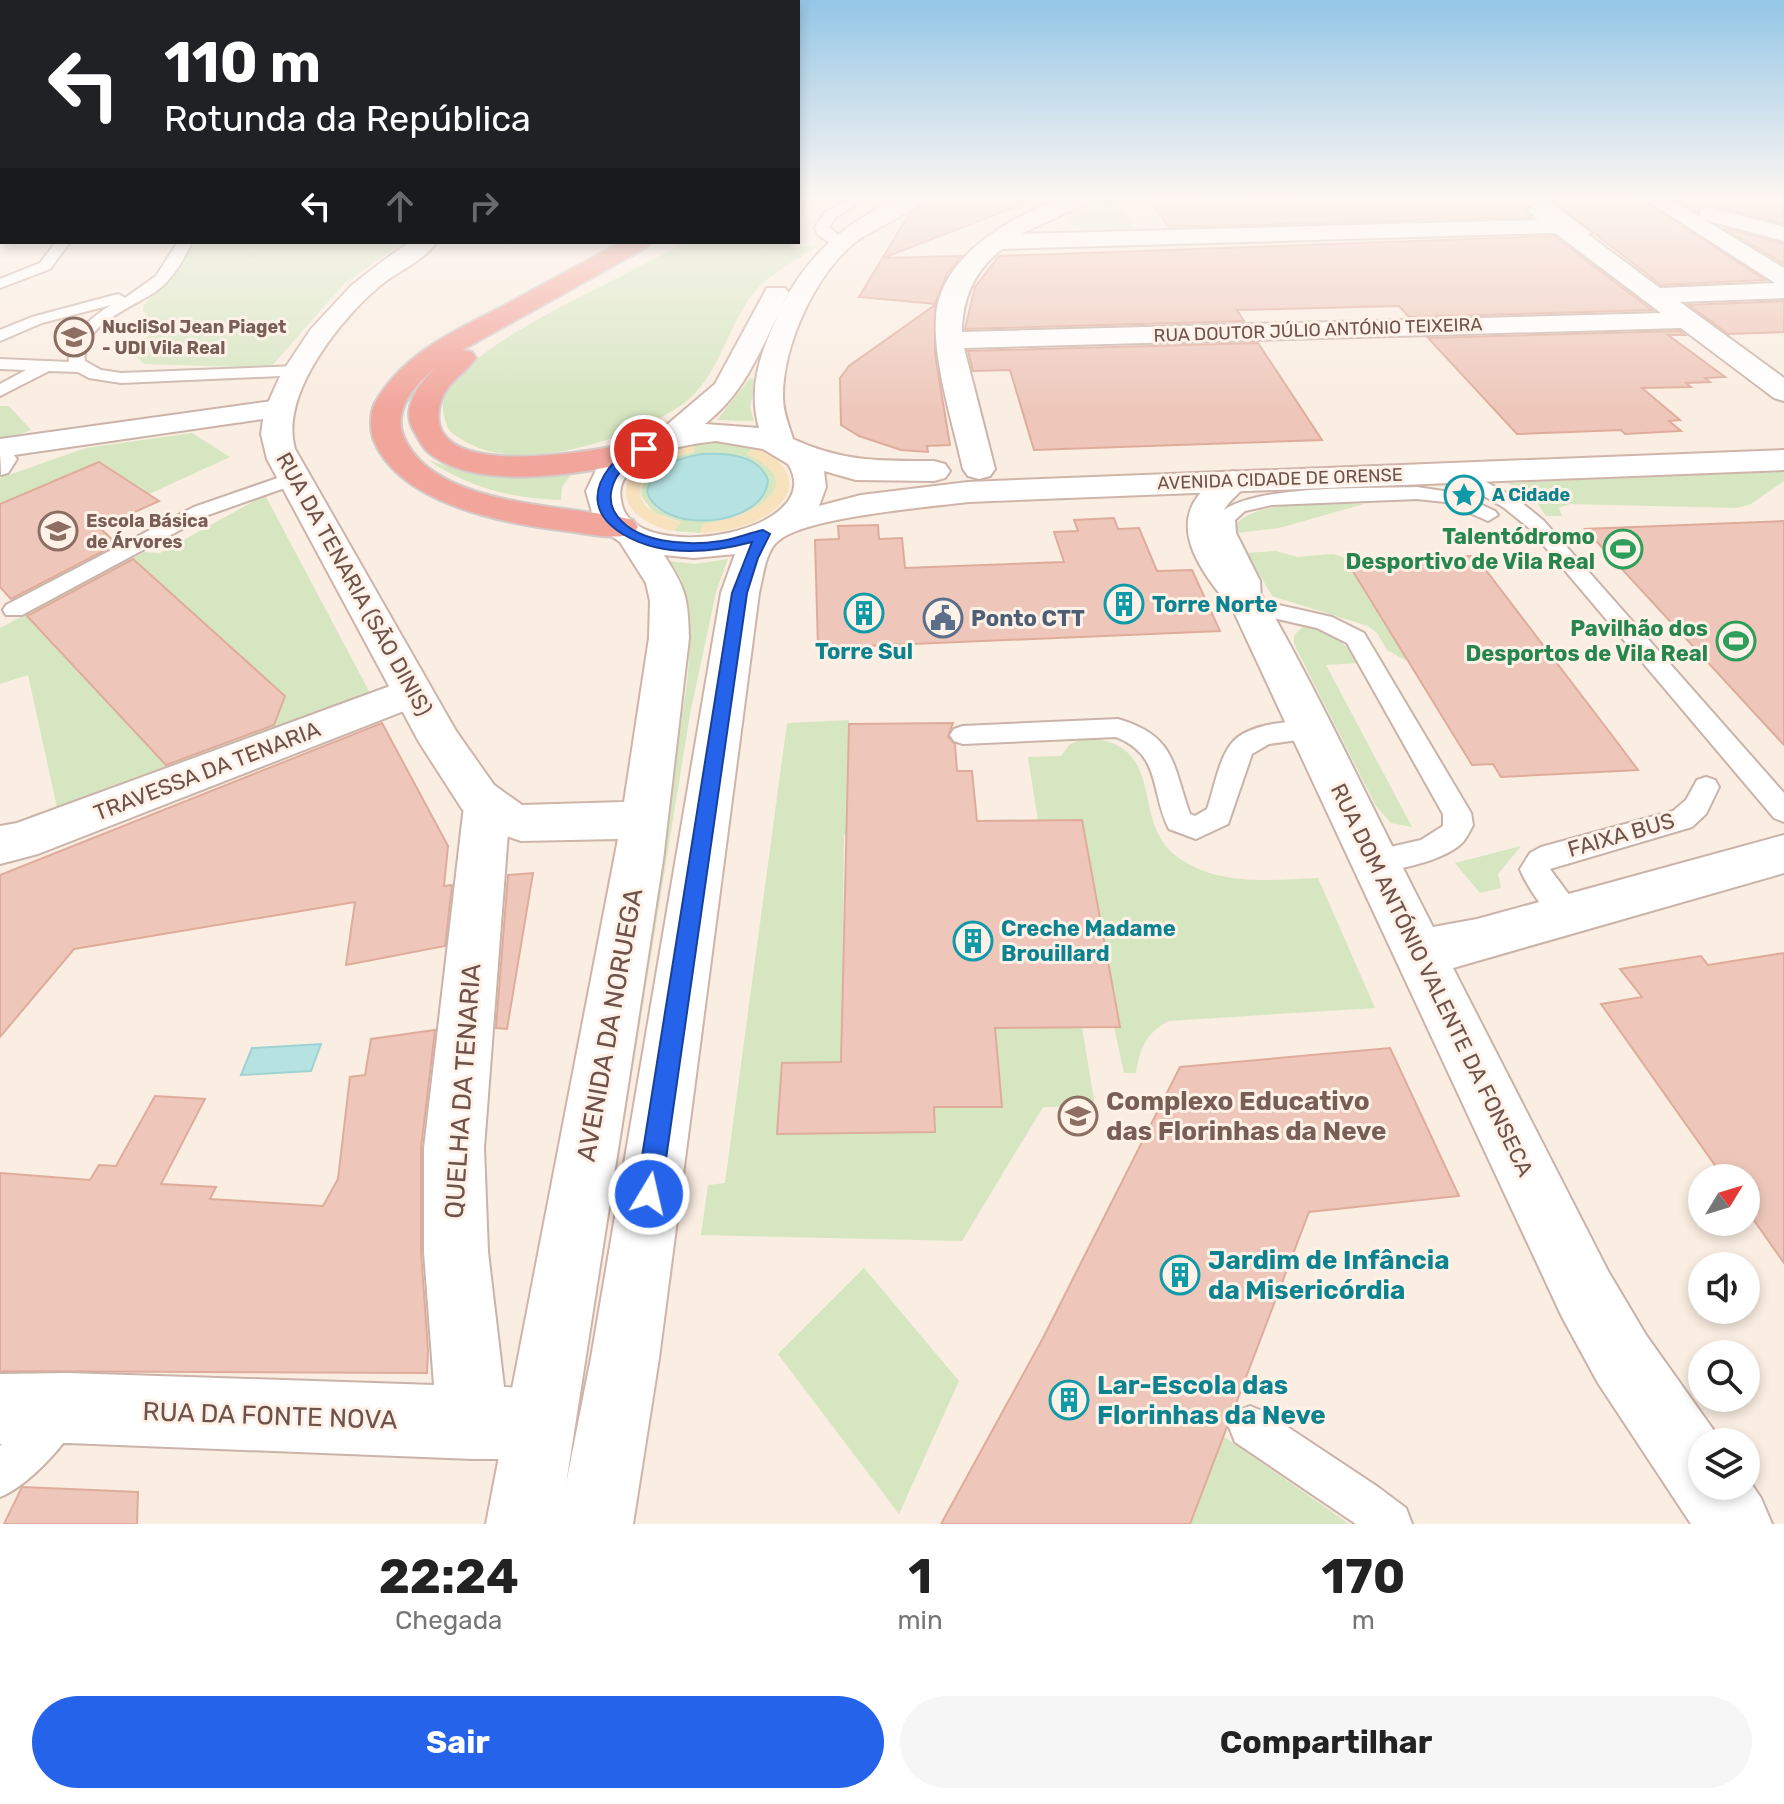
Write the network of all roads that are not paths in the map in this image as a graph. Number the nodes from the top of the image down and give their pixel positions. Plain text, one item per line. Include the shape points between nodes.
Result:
1 (37, 269) edge
2 (167, 269) edge
3 (389, 269) edge
4 (590, 269) edge
5 (614, 269) edge
6 (813, 269) edge
7 (816, 269) edge
8 (968, 269) edge
9 (1624, 269) edge
10 (1628, 269) edge
11 (0, 284) edge
12 (1784, 290) edge
13 (142, 294) junction
14 (1662, 295) junction
15 (1687, 320) junction
16 (0, 336) edge
17 (949, 340) junction
18 (0, 364) edge
19 (45, 366) junction
20 (80, 367) junction
21 (297, 371) junction
22 (1779, 378) edge
23 (0, 391) edge
24 (280, 409) junction
25 (83, 436) junction
26 (1784, 442) edge
27 (654, 445) junction
28 (786, 449) junction
29 (0, 450) edge
30 (1784, 460) edge
31 (1745, 463) junction
32 (1784, 468) edge
33 (0, 469) edge
34 (979, 469) junction
35 (1457, 472) junction
36 (292, 479) junction
37 (1233, 481) junction
38 (1488, 515) dead end
39 (771, 530) junction
40 (626, 531) junction
41 (1250, 606) junction
42 (14, 610) dead end
43 (412, 692) junction
44 (1311, 731) junction
45 (963, 735) dead end
46 (1706, 787) dead end
47 (487, 806) junction
48 (1784, 811) edge
49 (644, 820) junction
50 (0, 845) edge
51 (1784, 854) edge
52 (1374, 861) junction
53 (1569, 915) junction
54 (1418, 952) junction
55 (68, 1408) junction
56 (0, 1409) edge
57 (473, 1424) junction
58 (540, 1424) junction
59 (1250, 1427) dead end
60 (1688, 1456) edge
61 (0, 1476) edge
62 (1719, 1500) edge
63 (523, 1524) edge
64 (596, 1524) edge
65 (1390, 1524) edge
66 (1735, 1524) edge

1 - 11 lane
2 - 13 lane
3 - 21 street, RUA DA TENARIA (SÃO DINIS) via 361,290
4 - 40 highway via 439,353 393,394 383,426 388,443 416,472 470,499 531,516
5 - 27 highway via 465,356 434,384 423,415 438,445 482,463 570,465
6 - 27 street via 777,291 727,388
7 - 28 street via 789,323 772,374 769,405
8 - 17 street via 953,293
9 - 14 street
10 - 14 lane
12 - 14 street
13 - 16 lane via 56,314
13 - 20 lane via 108,312 86,334 75,359
14 - 15 street
14 - 22 lane
15 - 17 street, RUA DOUTOR JÚLIO ANTÓNIO TEIXEIRA
15 - 22 street
17 - 34 street
18 - 19 lane
19 - 20 lane
19 - 23 lane
20 - 21 lane via 121,378
21 - 24 street, RUA DA TENARIA (SÃO DINIS)
24 - 25 street
24 - 36 street, RUA DA TENARIA (SÃO DINIS) via 277,444
25 - 29 street
25 - 33 street
26 - 34 street, AVENIDA CIDADE DE ORENSE
27 - 28 street via 698,433 725,433 750,435
27 - 40 street via 615,468 603,492 610,517
28 - 34 street, AVENIDA CIDADE DE ORENSE via 865,471
28 - 39 street via 804,464 809,489 794,514
29 - 33 lane via 8,459
30 - 31 street, AVENIDA CIDADE DE ORENSE
31 - 32 street
31 - 35 street, AVENIDA CIDADE DE ORENSE
35 - 37 street, AVENIDA CIDADE DE ORENSE
35 - 48 lane via 1531,518
36 - 42 lane via 201,511
36 - 43 street, RUA DA TENARIA (SÃO DINIS)
37 - 39 street, AVENIDA CIDADE DE ORENSE via 953,493 861,505
37 - 41 street, RUA DOM ANTÓNIO VALENTE DA FONSECA via 1210,502 1203,527 1224,575
38 - 41 lane via 1458,500 1425,493 1281,498 1238,507 1225,518 1224,528 1249,581
39 - 40 street via 696,547 662,544
39 - 64 street via 750,558 740,593
40 - 49 street, AVENIDA DA NORUEGA via 664,583 670,614
41 - 44 street, RUA DOM ANTÓNIO VALENTE DA FONSECA
41 - 52 lane via 1324,622 1356,638 1453,805 1459,825 1451,839
43 - 47 street, RUA DA TENARIA (SÃO DINIS)
43 - 50 street, TRAVESSA DA TENARIA
44 - 45 lane via 1269,734 1248,743 1241,749 1218,816 1196,828 1179,821 1160,752 1134,732 1118,728
44 - 52 street, RUA DOM ANTÓNIO VALENTE DA FONSECA
46 - 53 lane, FAIXA BUS via 1682,819 1540,861 1536,874
47 - 49 street, RUA DA TENARIA (SÃO DINIS) via 521,823
47 - 57 street, QUELHA DA TENARIA via 452,1194
49 - 58 street, AVENIDA DA NORUEGA
51 - 53 street
52 - 54 street, RUA DOM ANTÓNIO VALENTE DA FONSECA
53 - 54 street
54 - 60 street, RUA DOM ANTÓNIO VALENTE DA FONSECA via 1585,1294
55 - 56 street, RUA DA FONTE NOVA
55 - 57 street, RUA DA FONTE NOVA
55 - 61 lane
57 - 58 street, RUA DA FONTE NOVA
58 - 63 street, AVENIDA DA NORUEGA
59 - 65 lane
62 - 66 street

